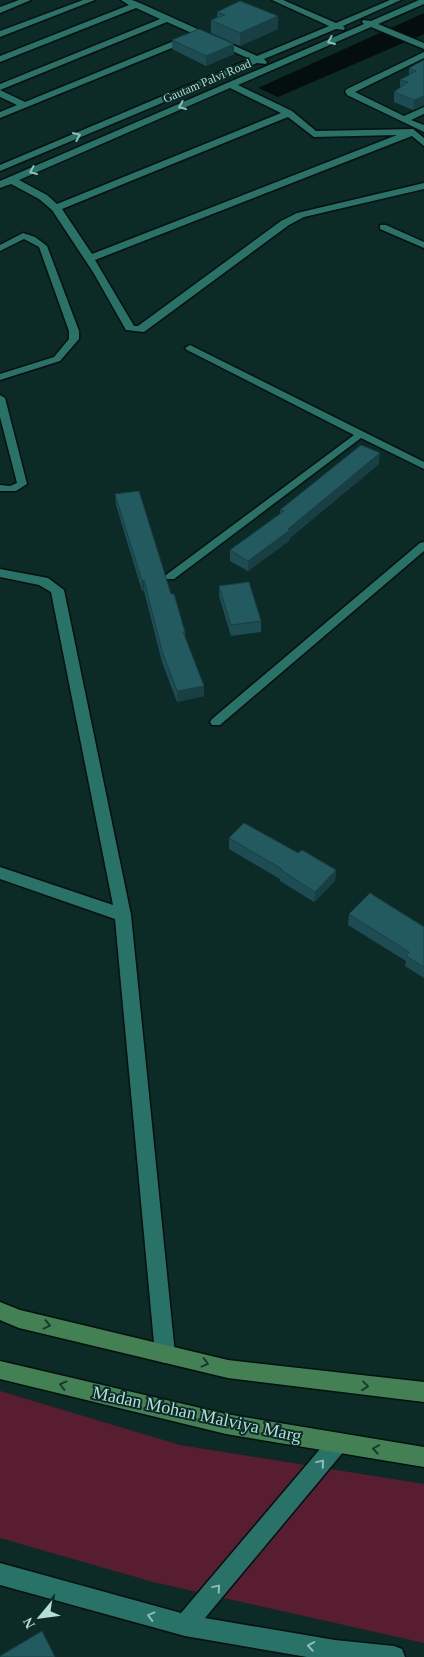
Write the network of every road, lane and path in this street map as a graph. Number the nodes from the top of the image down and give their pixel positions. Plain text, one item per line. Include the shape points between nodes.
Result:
1 (27, 0) edge
2 (91, 0) edge
3 (125, 0) edge
4 (276, 0) edge
5 (396, 0) edge
6 (420, 1) edge
7 (137, 5) junction
8 (0, 10) edge
9 (356, 17) junction
10 (167, 19) junction
11 (371, 24) junction
12 (336, 26) junction
13 (352, 32) junction
14 (199, 33) junction
15 (0, 34) edge
16 (420, 44) edge
17 (424, 55) edge
18 (0, 59) edge
19 (257, 59) junction
20 (273, 66) junction
21 (230, 85) junction
22 (0, 87) edge
23 (0, 93) edge
24 (24, 105) junction
25 (424, 110) edge
26 (289, 113) junction
27 (0, 115) edge
28 (405, 119) junction
29 (424, 129) edge
30 (413, 132) junction
31 (424, 143) edge
32 (0, 168) edge
33 (12, 180) junction
34 (0, 185) edge
35 (424, 186) edge
36 (56, 208) junction
37 (383, 227) dead end
38 (424, 244) edge
39 (0, 248) edge
40 (89, 260) junction
41 (190, 348) dead end
42 (0, 377) edge
43 (0, 398) edge
44 (360, 434) junction
45 (424, 466) edge
46 (0, 488) edge
47 (424, 545) edge
48 (0, 573) edge
49 (170, 577) dead end
50 (216, 722) dead end
51 (0, 873) edge
52 (122, 915) junction
53 (0, 1311) edge
54 (165, 1354) junction
55 (0, 1370) edge
56 (424, 1392) edge
57 (338, 1443) junction
58 (424, 1457) edge
59 (0, 1574) edge
60 (185, 1625) junction
61 (394, 1657) edge

1 - 8 street
2 - 15 street
3 - 7 street
4 - 12 street
5 - 9 street, Gautam Palvi Road
6 - 11 street, Gautam Palvi Road
7 - 10 street
7 - 18 street
9 - 11 street
9 - 12 street, Gautam Palvi Road
10 - 14 street
10 - 22 street
11 - 13 street, Gautam Palvi Road
11 - 16 street
12 - 13 street
12 - 19 street, Gautam Palvi Road
13 -> 20 street, Gautam Palvi Road
14 - 19 street
14 - 24 street
17 - 28 street via 350,91 352,95
19 - 20 street
32 -> 19 street, Gautam Palvi Road
20 - 21 street, Gautam Palvi Road
21 - 26 street
21 -> 33 street, Gautam Palvi Road
23 - 24 street
24 - 27 street
25 - 28 street
26 - 30 street via 314,134
26 - 36 street
28 - 29 street
30 - 31 street
30 - 40 street
33 - 34 street, Gautam Palvi Road
33 - 36 street
35 - 40 street via 310,213 285,223 140,330 130,328
36 - 40 street
37 - 38 lane
39 - 42 lane via 23,236 43,246 74,331 74,339 57,359
41 - 44 lane
43 - 46 lane via 22,484 12,489
44 - 45 lane
44 - 49 lane
47 - 50 lane
48 - 52 street via 43,581 58,590
51 - 52 street
52 - 54 street
53 -> 54 main road
54 -> 56 main road via 228,1369
57 -> 55 main road, Madan Mohan Malviya Marg via 226,1424
58 -> 57 main road, Madan Mohan Malviya Marg
60 -> 57 street
60 -> 59 street
61 -> 60 street via 335,1651

